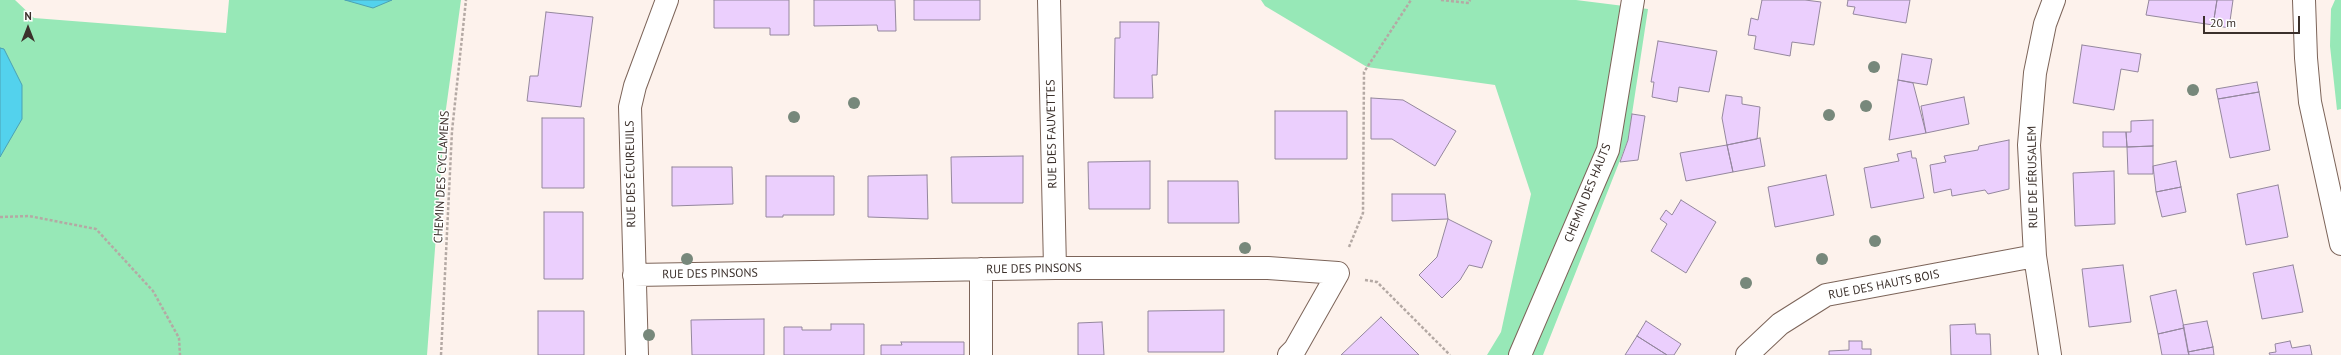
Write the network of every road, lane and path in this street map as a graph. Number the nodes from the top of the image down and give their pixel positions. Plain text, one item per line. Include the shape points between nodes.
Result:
1 (466, 0) edge
2 (667, 0) edge
3 (1049, 0) edge
4 (1411, 0) edge
5 (1442, 0) edge
6 (1470, 0) edge
7 (1633, 0) edge
8 (2054, 0) edge
9 (2304, 0) edge
10 (0, 217) edge
11 (2341, 244) edge
12 (2035, 256) junction
13 (1055, 268) junction
14 (982, 269) junction
15 (1338, 273) junction
16 (634, 275) junction
17 (1749, 354) edge
18 (180, 355) edge
19 (441, 355) edge
20 (637, 355) edge
21 (980, 355) edge
22 (1289, 355) edge
23 (1450, 355) edge
24 (1520, 355) edge
25 (2050, 355) edge

1 - 19 path, CHEMIN DES CYCLAMENS via 452,131
2 - 16 street, RUE DES ÉCUREUILS via 635,86 630,107
3 - 13 street, RUE DES FAUVETTES
4 - 15 path via 1364,72 1363,213
5 - 6 path via 1469,3
7 - 24 street, CHEMIN DES HAUTS via 1608,150
8 - 12 street, RUE DE JÉRUSALEM via 2045,24 2035,73 2029,145
9 - 11 street via 2310,102
10 - 18 path via 29,216 96,228 153,291 179,338
12 - 17 street, RUE DES HAUTS BOIS via 1826,295 1780,324
12 - 25 street, RUE DE JÉRUSALEM
13 - 14 street, RUE DES PINSONS
13 - 15 street, RUE DES PINSONS via 1268,268
14 - 16 street, RUE DES PINSONS
14 - 21 street
15 - 22 street via 1295,349
15 - 23 path via 1377,282
16 - 20 street, RUE DES ÉCUREUILS

